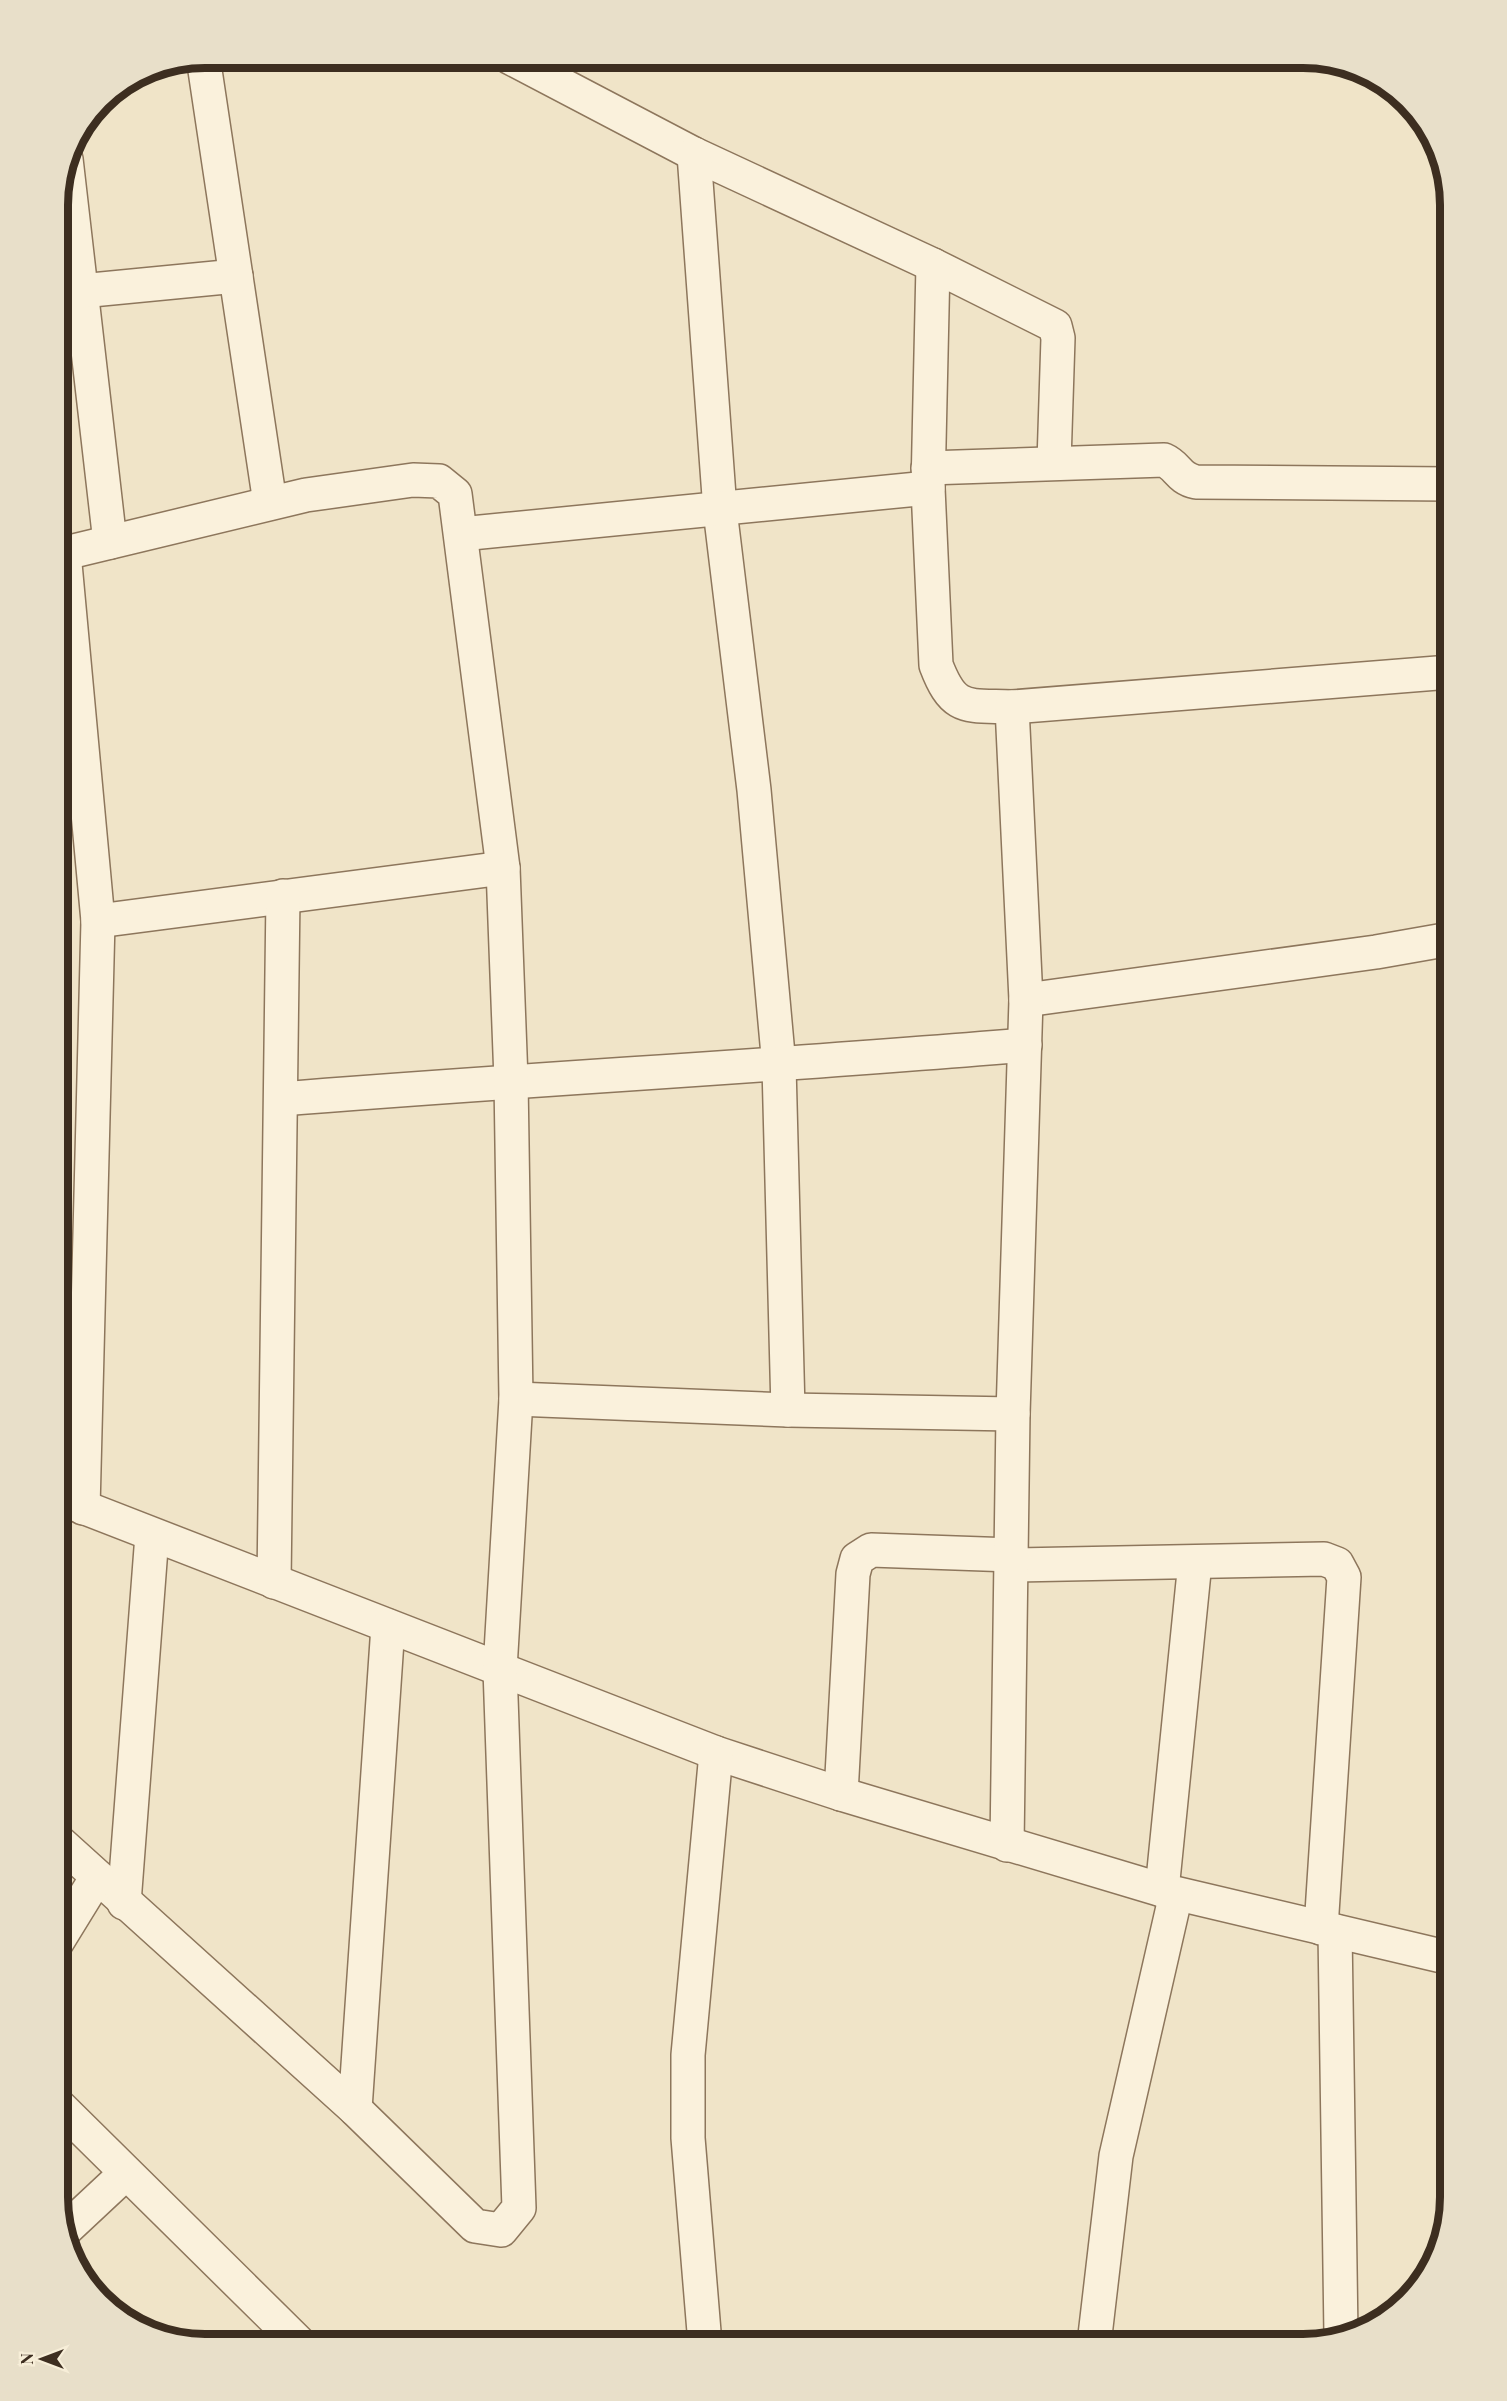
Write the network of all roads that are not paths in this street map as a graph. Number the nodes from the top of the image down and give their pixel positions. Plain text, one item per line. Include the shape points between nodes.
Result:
1 (205, 68) edge
2 (530, 68) edge
3 (694, 154) junction
4 (69, 186) edge
5 (933, 265) junction
6 (236, 276) junction
7 (81, 291) junction
8 (1054, 462) junction
9 (928, 478) junction
10 (1440, 484) edge
11 (270, 503) junction
12 (720, 510) junction
13 (461, 534) junction
14 (110, 542) junction
15 (68, 552) edge
16 (68, 631) edge
17 (1440, 673) edge
18 (1011, 707) junction
19 (503, 868) junction
20 (283, 896) junction
21 (98, 921) junction
22 (1440, 941) edge
23 (1026, 1000) junction
24 (1025, 1045) junction
25 (778, 1066) junction
26 (511, 1080) junction
27 (281, 1099) junction
28 (516, 1398) junction
29 (788, 1410) junction
30 (1013, 1414) junction
31 (70, 1503) edge
32 (152, 1535) junction
33 (1011, 1560) junction
34 (1195, 1562) junction
35 (274, 1582) junction
36 (387, 1626) junction
37 (500, 1669) junction
38 (716, 1752) junction
39 (841, 1794) junction
40 (1007, 1845) junction
41 (68, 1850) edge
42 (97, 1877) junction
43 (1169, 1892) junction
44 (124, 1903) junction
45 (68, 1924) edge
46 (1328, 1930) junction
47 (1440, 1956) edge
48 (355, 2109) junction
49 (68, 2115) edge
50 (126, 2173) junction
51 (71, 2225) edge
52 (1341, 2328) edge
53 (289, 2333) edge
54 (704, 2333) edge
55 (1095, 2334) edge

1 - 6 street
2 - 3 street
3 - 5 street
3 - 12 street
4 - 7 street
5 - 8 street via 1055,326 1058,338
5 - 9 street
6 - 7 street
6 - 11 street
7 - 14 street
8 - 9 street
8 - 10 street via 1164,459 1184,479 1197,482
9 - 12 street
9 - 18 street via 936,665 946,690 963,705
11 - 13 street via 413,480 439,481 455,494
11 - 14 street
12 - 13 street
12 - 25 street via 754,790
13 - 19 street
14 - 15 street
16 - 21 street
17 - 18 street
18 - 23 street
19 - 20 street
19 - 26 street
20 - 21 street
20 - 27 street
21 - 31 street
22 - 23 street
23 - 24 street
24 - 25 street
24 - 30 street
25 - 26 street
25 - 29 street
26 - 27 street
26 - 28 street
27 - 35 street
28 - 29 street
28 - 37 street
29 - 30 street
30 - 33 street
31 - 32 street
32 - 35 street
32 - 44 street
33 - 34 street
33 - 39 street via 871,1550 857,1559
33 - 40 street
34 - 43 street
34 - 46 street via 1324,1559 1337,1564 1344,1577
35 - 36 street
36 - 37 street
36 - 48 street
37 - 38 street
37 - 48 street via 519,2208 501,2230 475,2226
38 - 39 street
38 - 54 street via 688,2055 688,2138
39 - 40 street
40 - 43 street
41 - 42 street
42 - 44 street
42 - 45 street
43 - 46 street
43 - 55 street via 1116,2156
44 - 48 street
46 - 47 street
46 - 52 street
49 - 50 street
50 - 51 street
50 - 53 street

